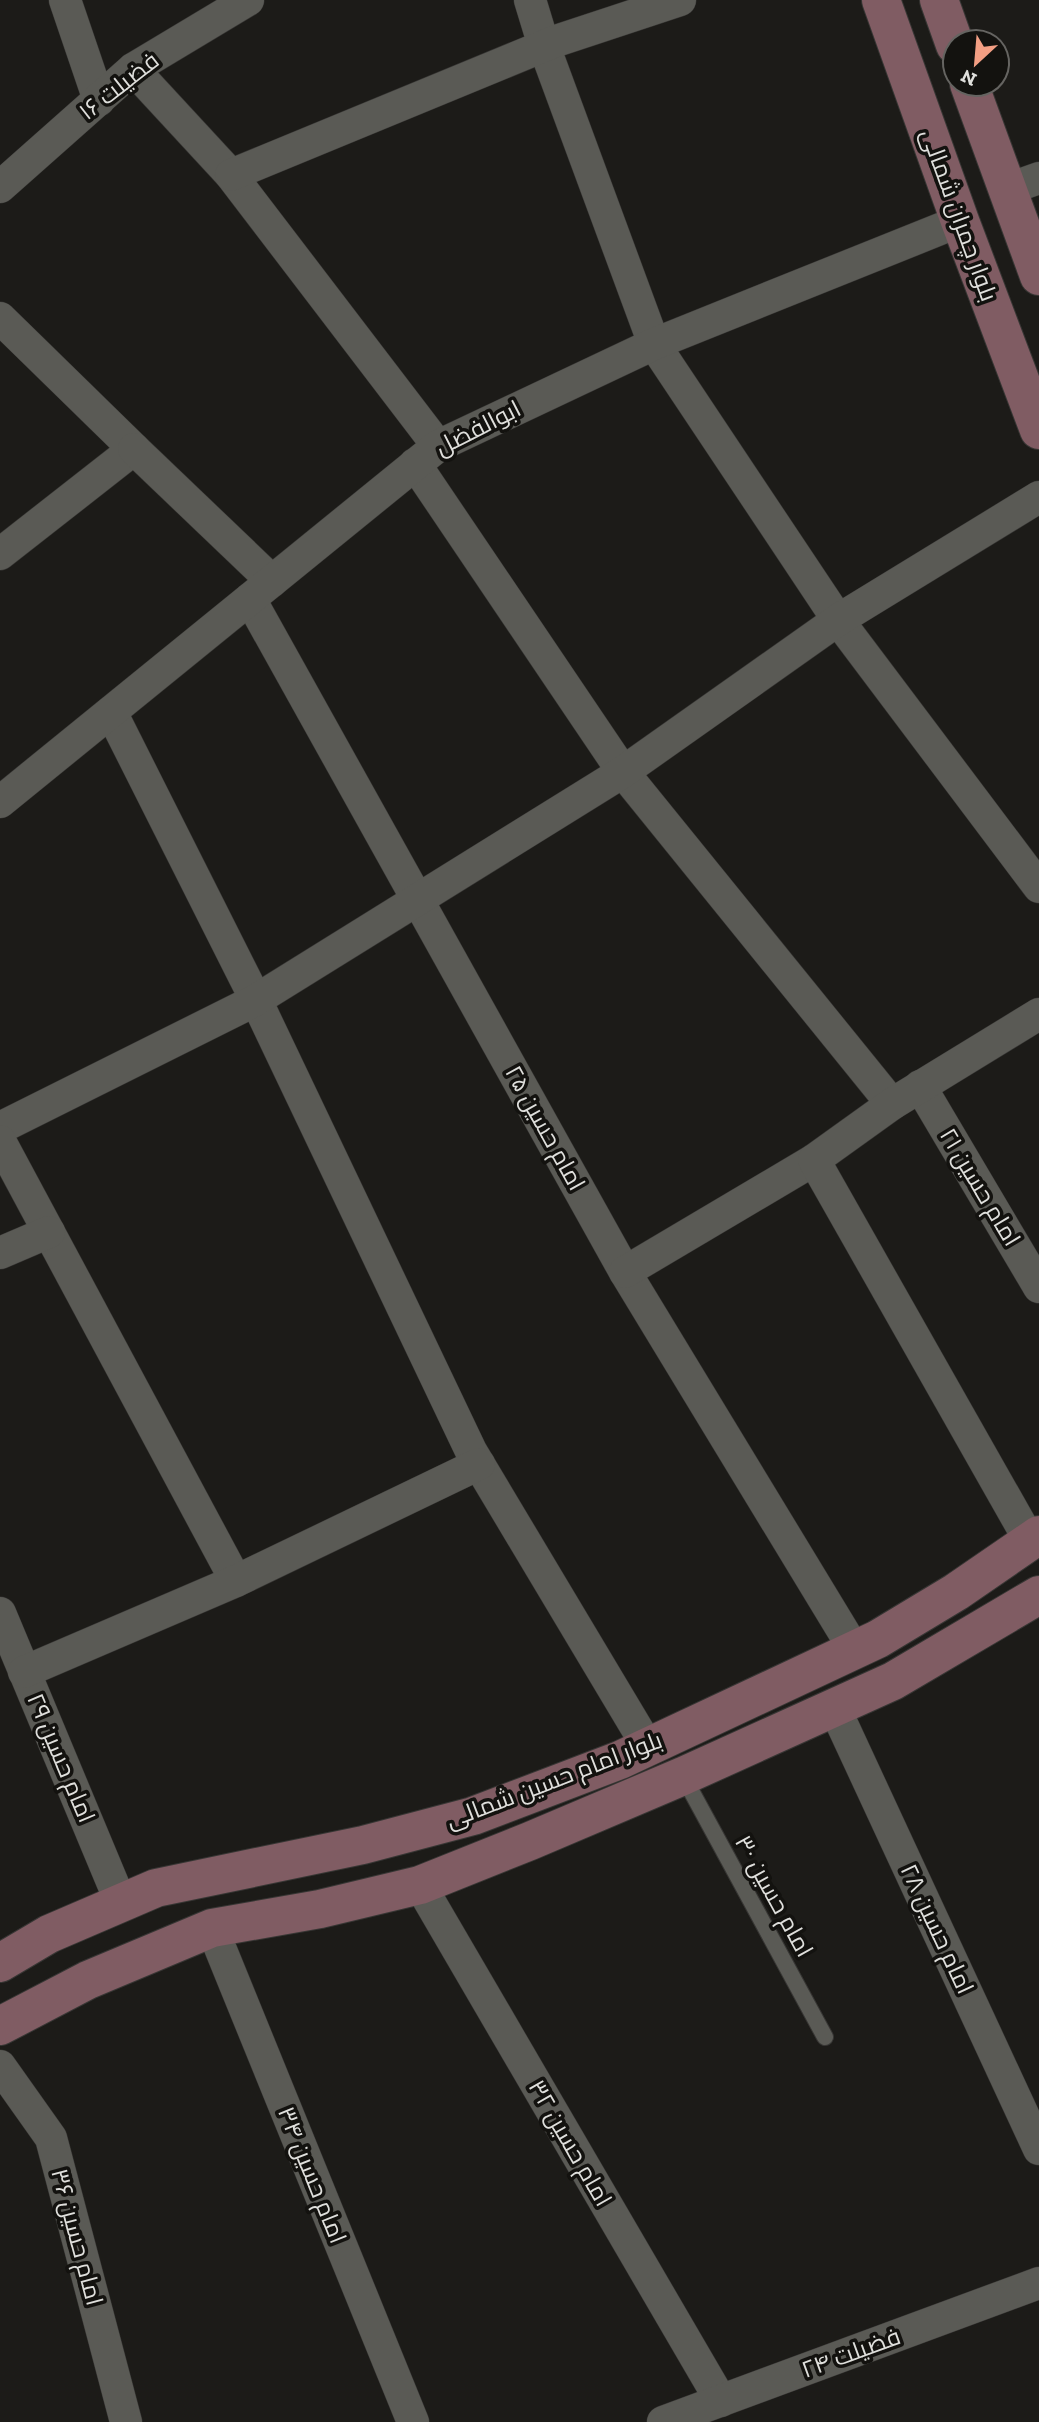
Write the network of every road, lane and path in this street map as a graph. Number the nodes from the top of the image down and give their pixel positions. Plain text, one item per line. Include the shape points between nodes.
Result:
1 (65, 0) edge
2 (248, 0) edge
3 (530, 0) edge
4 (680, 0) edge
5 (881, 0) edge
6 (939, 0) edge
7 (949, 28) edge
8 (544, 46) junction
9 (133, 69) junction
10 (977, 98) edge
11 (99, 100) junction
12 (231, 175) junction
13 (1023, 184) edge
14 (0, 187) edge
15 (960, 221) junction
16 (1039, 276) edge
17 (0, 318) edge
18 (654, 344) junction
19 (1039, 430) edge
20 (134, 449) junction
21 (426, 455) junction
22 (1039, 497) edge
23 (0, 554) edge
24 (261, 590) junction
25 (838, 620) junction
26 (111, 712) junction
27 (623, 772) junction
28 (0, 802) edge
29 (1039, 887) edge
30 (417, 900) junction
31 (256, 1000) junction
32 (1039, 1014) edge
33 (920, 1086) junction
34 (892, 1104) junction
35 (0, 1128) edge
36 (0, 1141) edge
37 (814, 1160) junction
38 (49, 1233) junction
39 (0, 1253) edge
40 (625, 1272) junction
41 (1039, 1287) edge
42 (480, 1464) junction
43 (1035, 1538) edge
44 (236, 1581) junction
45 (1039, 1595) edge
46 (0, 1613) edge
47 (854, 1649) junction
48 (24, 1672) junction
49 (835, 1709) junction
50 (648, 1746) junction
51 (683, 1776) junction
52 (420, 1885) junction
53 (121, 1903) junction
54 (212, 1928) junction
55 (0, 1963) edge
56 (0, 2026) edge
57 (825, 2037) dead end
58 (0, 2066) edge
59 (1039, 2148) edge
60 (1039, 2283) edge
61 (721, 2400) junction
62 (670, 2421) edge
63 (126, 2422) edge
64 (413, 2422) edge

1 - 11 street
2 - 9 street, فضیلت ۱۶
3 - 8 street
4 - 8 street
5 - 15 street, بلوار چمران شمالی
6 - 7 street
8 - 12 street
8 - 18 street
9 - 11 street, فضیلت ۱۶
9 - 12 street
10 - 13 street
11 - 14 street, فضیلت ۱۶
12 - 21 street
13 - 16 street
15 - 18 street, ابوالفضل
15 - 19 street, بلوار چمران شمالی
17 - 20 street, امام حسین ۲۵
18 - 21 street, ابوالفضل
18 - 25 street
20 - 23 street
20 - 24 street, امام حسین ۲۵
21 - 24 street, ابوالفضل
21 - 27 street
22 - 25 street
24 - 26 street, ابوالفضل
24 - 30 street, امام حسین ۲۵
25 - 27 street
25 - 29 street
26 - 28 street, ابوالفضل
26 - 31 street
27 - 30 street
27 - 34 street
30 - 31 street
30 - 40 street, امام حسین ۲۵
31 - 35 street
31 - 42 street
32 - 33 street
33 - 34 street
33 - 41 street, امام حسین ۲۱
34 - 37 street
36 - 38 street
37 - 40 street
37 - 43 street
38 - 39 street
38 - 44 street
40 - 47 street, امام حسین ۲۵
42 - 44 street
42 - 50 street
43 - 47 street, بلوار امام حسین شمالی via 956,1592
44 - 48 street
45 - 49 street, بلوار امام حسین شمالی via 893,1681
46 - 48 street, امام حسین ۲۹
47 - 50 street, بلوار امام حسین شمالی
48 - 53 street, امام حسین ۲۹
49 - 51 street, بلوار امام حسین شمالی
49 - 59 street, امام حسین ۲۸
50 - 53 street, بلوار امام حسین شمالی via 473,1816 363,1845 156,1888
51 - 52 street, بلوار امام حسین شمالی
51 - 57 lane, امام حسین ۳۰
52 - 54 street, بلوار امام حسین شمالی
52 - 61 street, امام حسین ۳۲
53 - 55 street, بلوار امام حسین شمالی via 48,1934
54 - 56 street, بلوار امام حسین شمالی via 88,1980
54 - 64 street, امام حسین ۳۴
58 - 63 street, امام حسین ۳۶ via 51,2138
60 - 61 street, فضیلت ۲۴
61 - 62 street, فضیلت ۲۴

